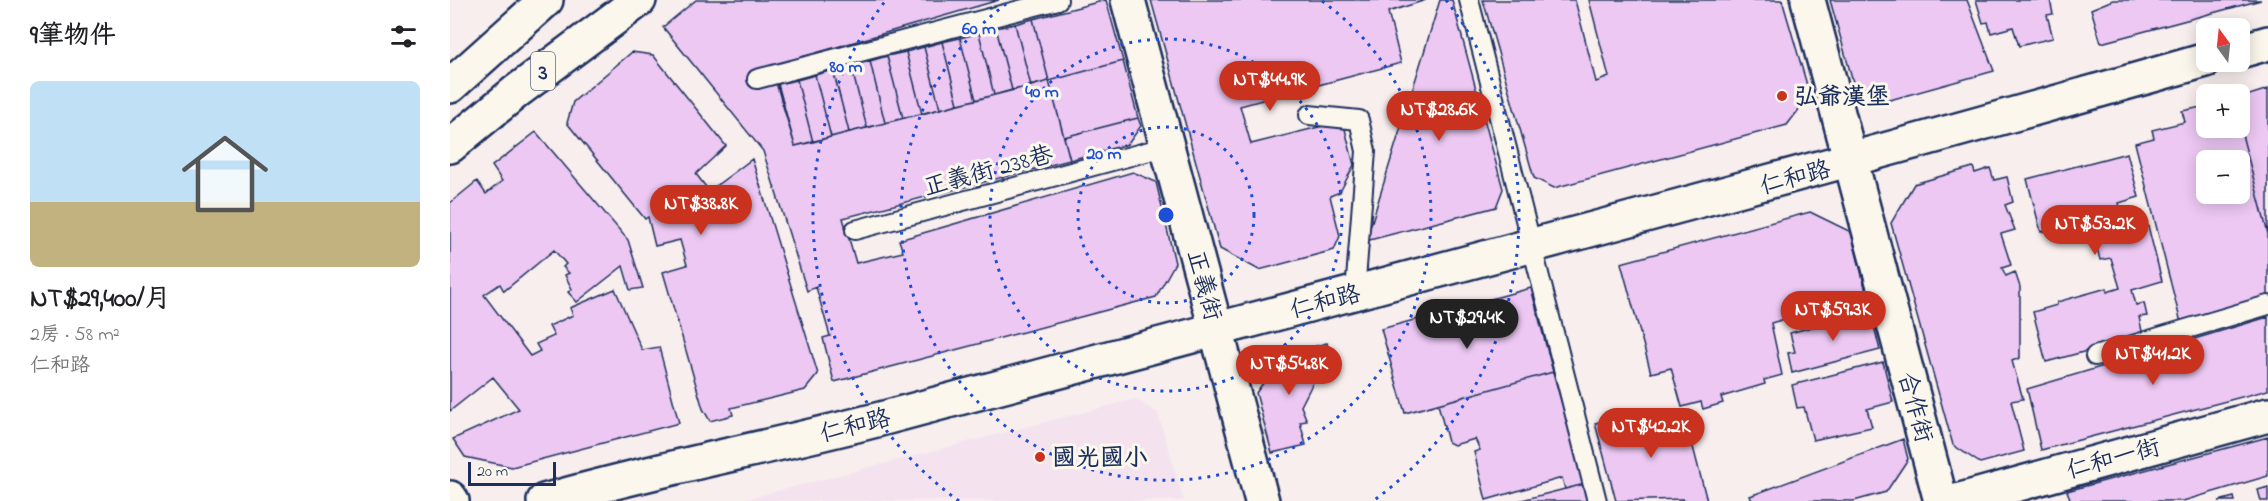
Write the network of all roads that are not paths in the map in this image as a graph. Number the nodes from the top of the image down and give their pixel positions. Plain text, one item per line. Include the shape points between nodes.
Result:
1 (546, 0) edge
2 (639, 0) edge
3 (1058, 0) edge
4 (1128, 0) edge
5 (1469, 0) edge
6 (1808, 0) edge
7 (2268, 43) edge
8 (2250, 48) edge
9 (2196, 63) edge
10 (757, 79) dead end
11 (450, 86) edge
12 (1309, 115) dead end
13 (450, 146) edge
14 (1168, 146) junction
15 (1851, 162) junction
16 (855, 230) dead end
17 (1534, 247) junction
18 (1356, 293) junction
19 (2268, 306) edge
20 (1216, 329) junction
21 (2095, 356) dead end
22 (2268, 415) edge
23 (544, 501) edge
24 (1262, 501) edge
25 (1598, 501) edge
26 (1941, 501) edge
27 (1957, 501) edge

1 - 11 street, 3
2 - 13 street, 3
3 - 10 lane
4 - 14 street, 正義街
5 - 17 lane
6 - 15 street, 合作街
7 - 8 street
9 - 15 street, 仁和路
12 - 18 lane via 1359,120 1365,151
14 - 16 lane, 正義街 238巷
14 - 20 street, 正義街
15 - 17 street, 仁和路
15 - 26 street, 合作街
17 - 18 street, 仁和路
17 - 25 lane
18 - 20 street, 仁和路
19 - 21 lane
20 - 23 street, 仁和路 via 845,428 705,458
20 - 24 street, 正義街
22 - 27 street, 仁和一街

